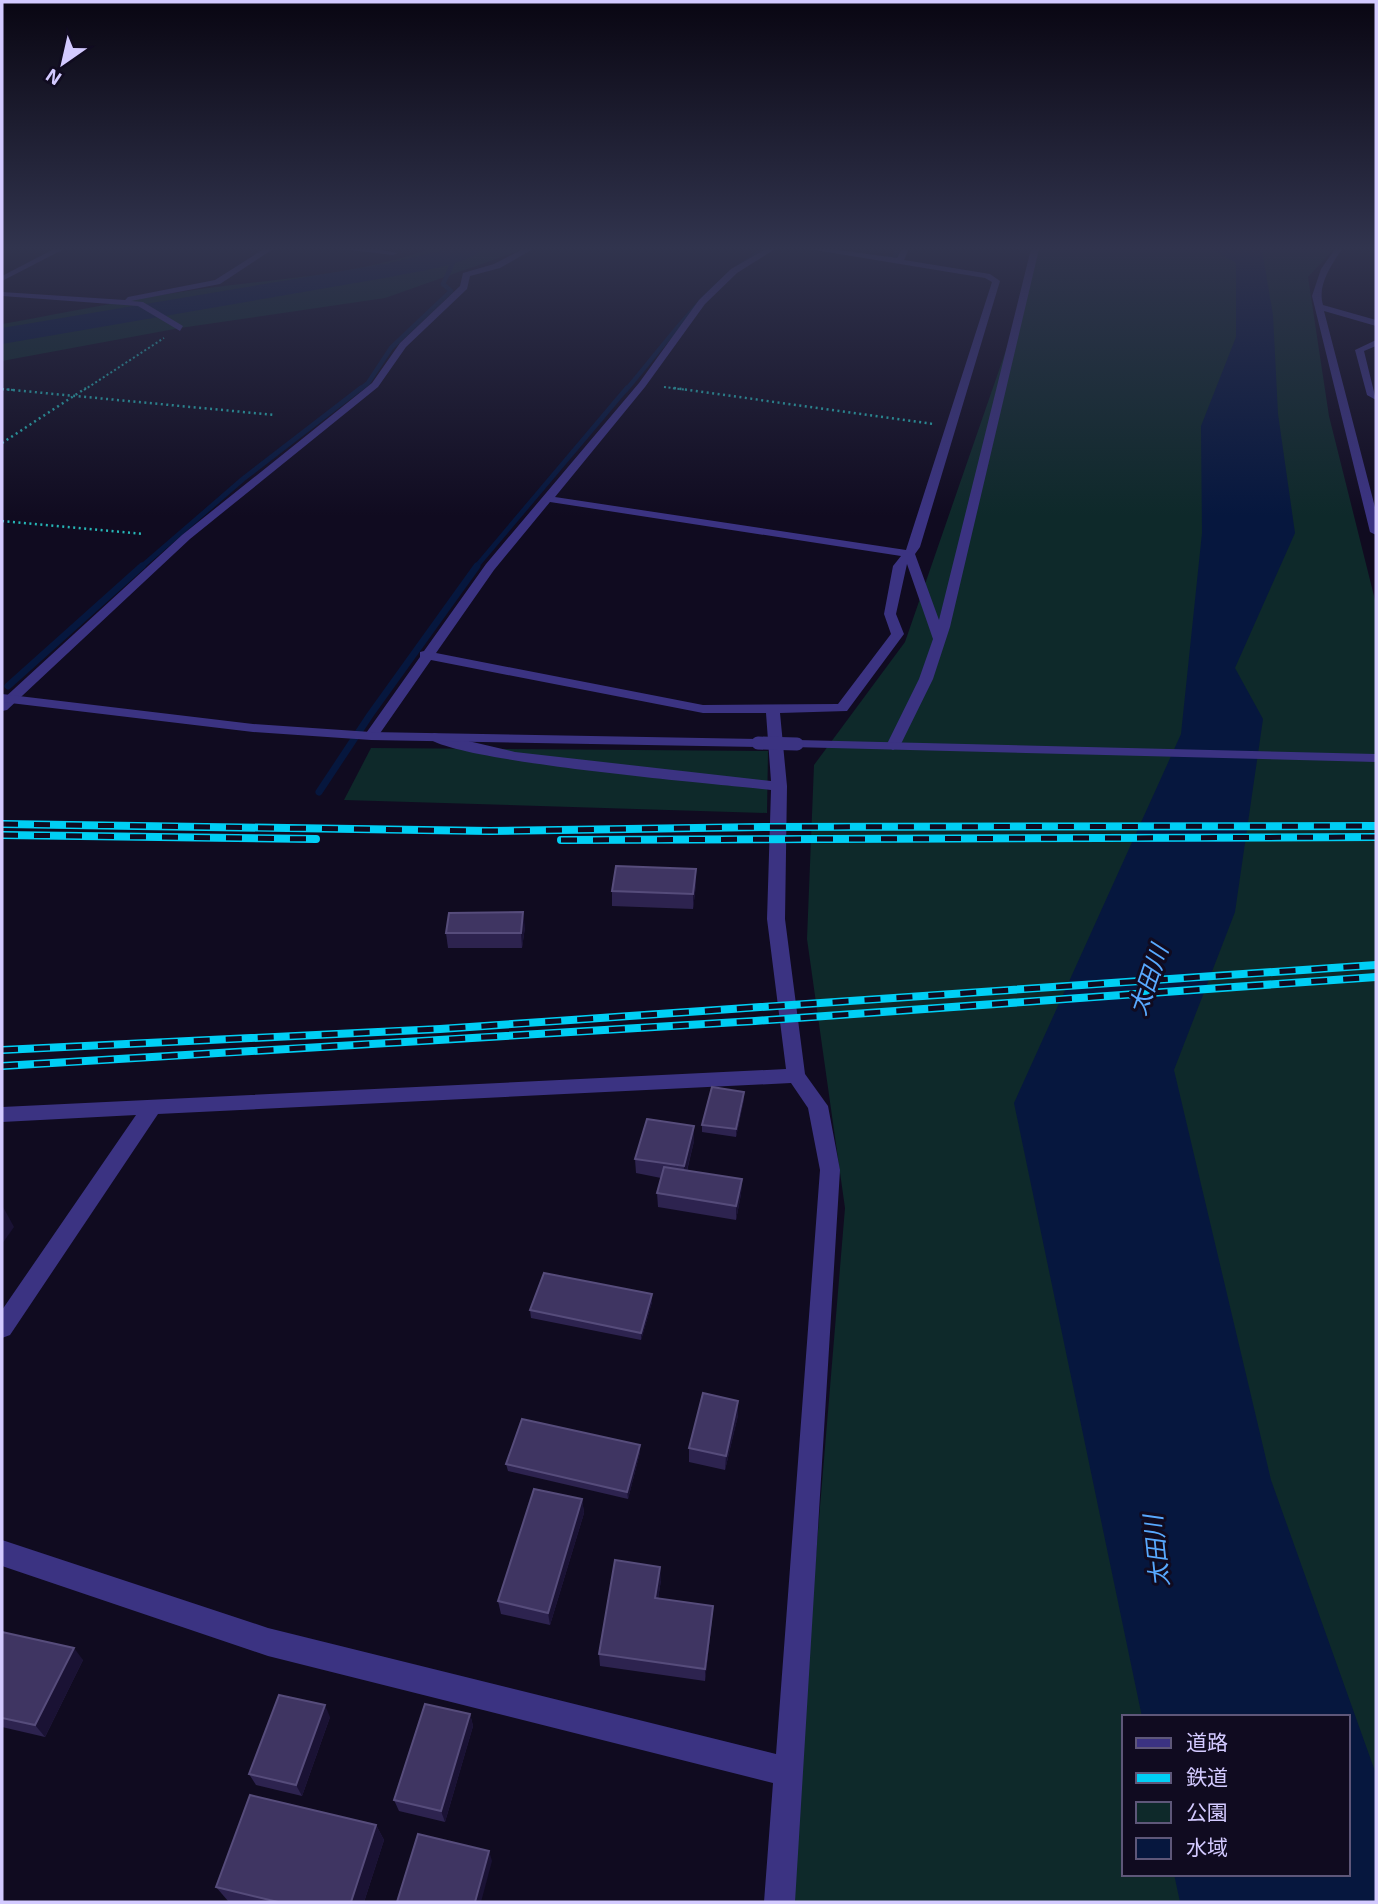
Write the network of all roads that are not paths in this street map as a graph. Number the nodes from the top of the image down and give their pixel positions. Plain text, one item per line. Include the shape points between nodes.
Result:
1 (411, 338) edge
2 (676, 338) edge
3 (978, 338) edge
4 (1013, 338) edge
5 (1328, 338) edge
6 (1376, 343) edge
7 (1376, 397) edge
8 (549, 499) junction
9 (1376, 532) edge
10 (909, 554) junction
11 (940, 639) junction
12 (425, 655) junction
13 (5, 701) edge
14 (774, 710) junction
15 (371, 736) junction
16 (434, 737) junction
17 (898, 746) junction
18 (1376, 758) edge
19 (779, 786) junction
20 (796, 1076) junction
21 (153, 1106) junction
22 (2, 1114) edge
23 (2, 1328) edge
24 (2, 1553) edge
25 (789, 1772) junction
26 (780, 1902) edge

1 - 13 street via 376,385 186,537
2 - 8 street
3 - 10 street
4 - 11 street
5 - 9 street
6 - 7 street via 1359,350
8 - 10 street
8 - 12 street via 489,568
10 - 11 street
10 - 14 street via 899,566 890,614 898,634 842,708
11 - 17 street
12 - 14 street via 703,709
12 - 15 street
13 - 15 street
14 - 19 street
15 - 16 street
16 - 17 street, bridge
16 - 19 street via 515,755
17 - 18 street
19 - 20 street via 776,919
20 - 21 street
20 - 25 street via 818,1106 830,1170
21 - 22 street
21 - 23 street
24 - 25 street via 268,1642
25 - 26 street

